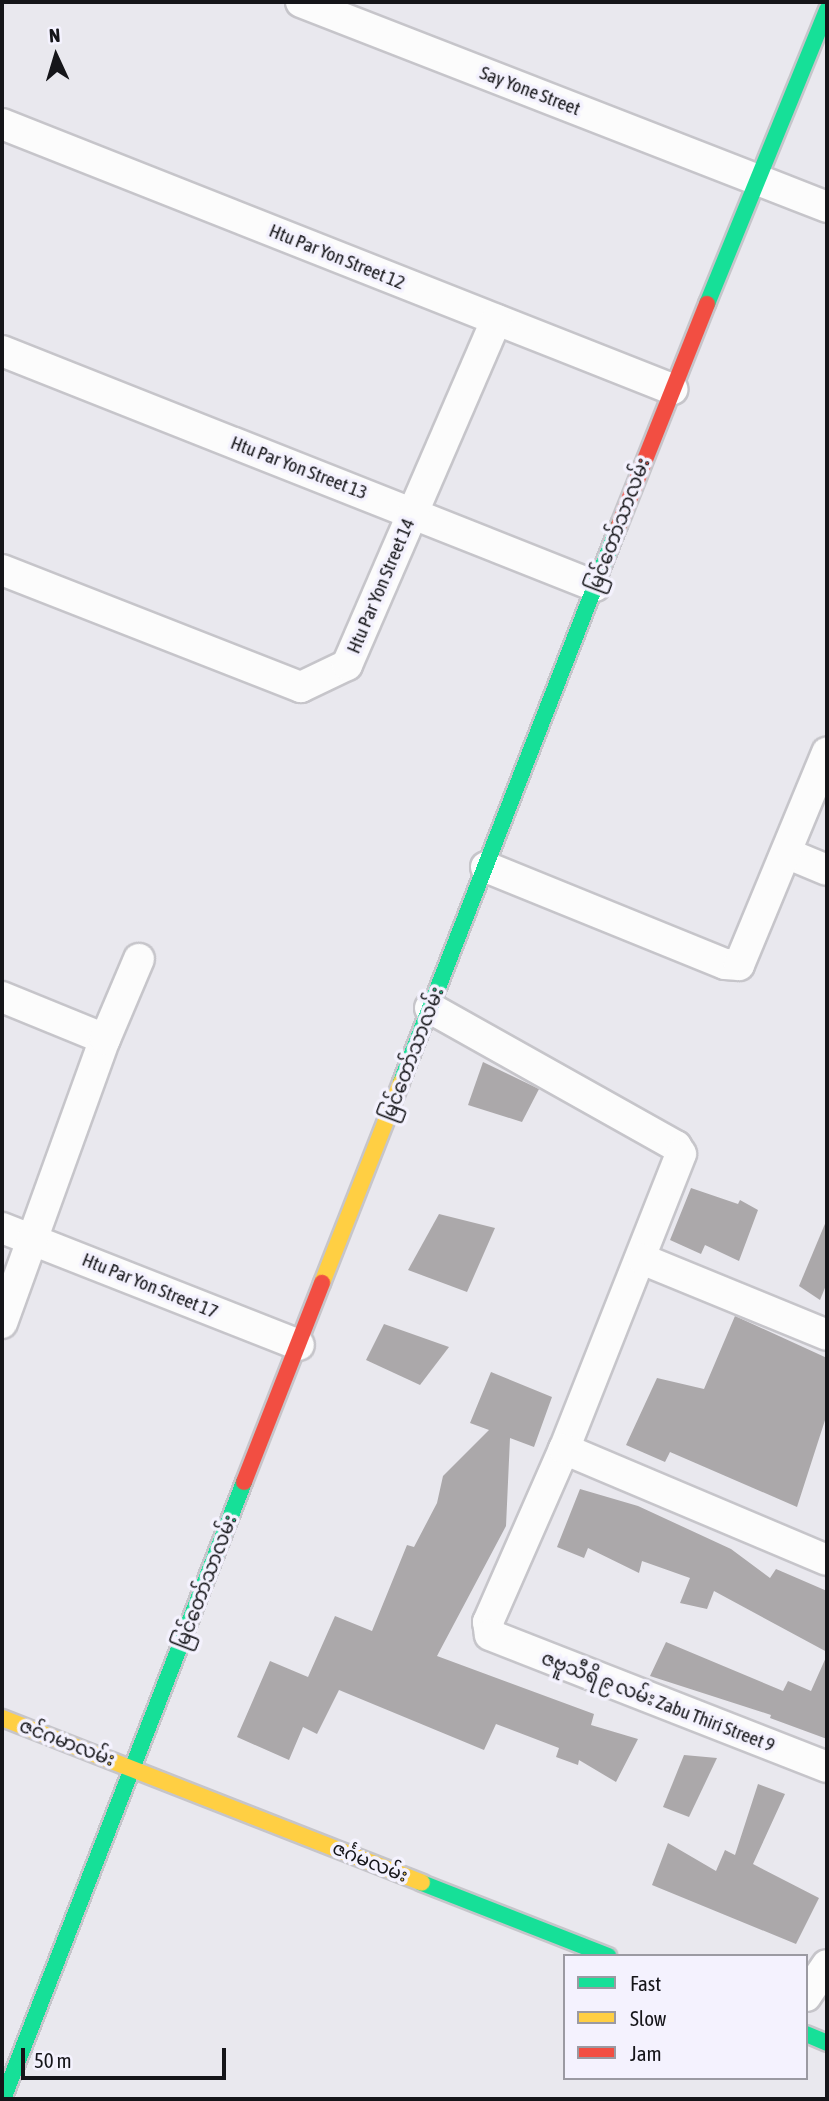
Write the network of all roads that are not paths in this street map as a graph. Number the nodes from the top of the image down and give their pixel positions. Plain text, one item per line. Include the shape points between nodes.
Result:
1 (301, 2) edge
2 (827, 10) edge
3 (2, 124) edge
4 (759, 181) junction
5 (827, 207) edge
6 (496, 320) junction
7 (2, 351) edge
8 (671, 389) junction
9 (413, 513) junction
10 (2, 570) edge
11 (595, 586) junction
12 (827, 753) edge
13 (786, 853) junction
14 (486, 867) junction
15 (827, 870) edge
16 (139, 959) dead end
17 (2, 997) edge
18 (430, 1008) junction
19 (105, 1039) junction
20 (2, 1228) edge
21 (33, 1240) junction
22 (642, 1259) junction
23 (2, 1323) edge
24 (827, 1335) edge
25 (299, 1345) junction
26 (564, 1449) junction
27 (827, 1560) edge
28 (2, 1718) edge
29 (827, 1767) edge
30 (132, 1768) junction
31 (603, 1954) edge
32 (827, 1965) edge
33 (808, 1993) edge
34 (808, 2035) edge
35 (827, 2043) edge
36 (3, 2099) edge

1 - 4 street, Say Yone Street
2 - 4 main road, မြင်တော်သာလမ်း
3 - 6 street, Htu Par Yon Street 12
4 - 5 street, Say Yone Street
4 - 8 main road, မြင်တော်သာလမ်း
6 - 8 street, Htu Par Yon Street 12
6 - 9 street, Htu Par Yon Street 14
7 - 9 street, Htu Par Yon Street 13
8 - 11 main road, မြင်တော်သာလမ်း
9 - 10 street, Htu Par Yon Street 14 via 347,665 301,687
9 - 11 street, Htu Par Yon Street 13
11 - 14 main road, မြင်တော်သာလမ်း
12 - 13 street
13 - 14 street via 740,965 725,964
13 - 15 street
14 - 18 main road, မြင်တော်သာလမ်း
16 - 19 street
17 - 19 street
18 - 22 street via 676,1146 681,1154 678,1165
18 - 25 main road, မြင်တော်သာလမ်း
19 - 21 street
20 - 21 street, Htu Par Yon Street 17
21 - 23 street
21 - 25 street, Htu Par Yon Street 17
22 - 24 street
22 - 26 street
25 - 30 main road, မြင်တော်သာလမ်း
26 - 27 street
26 - 29 street, ဇဗူသီရိ ၉ လမ်း Zabu Thiri Street 9 via 488,1622 490,1635
28 - 30 main road, ဇင်ဂမာလမ်း
30 - 31 main road, ဇင်္ဂမလမ်း
30 - 36 main road, မြင်တော်သာလမ်း
32 - 33 street
34 - 35 main road

